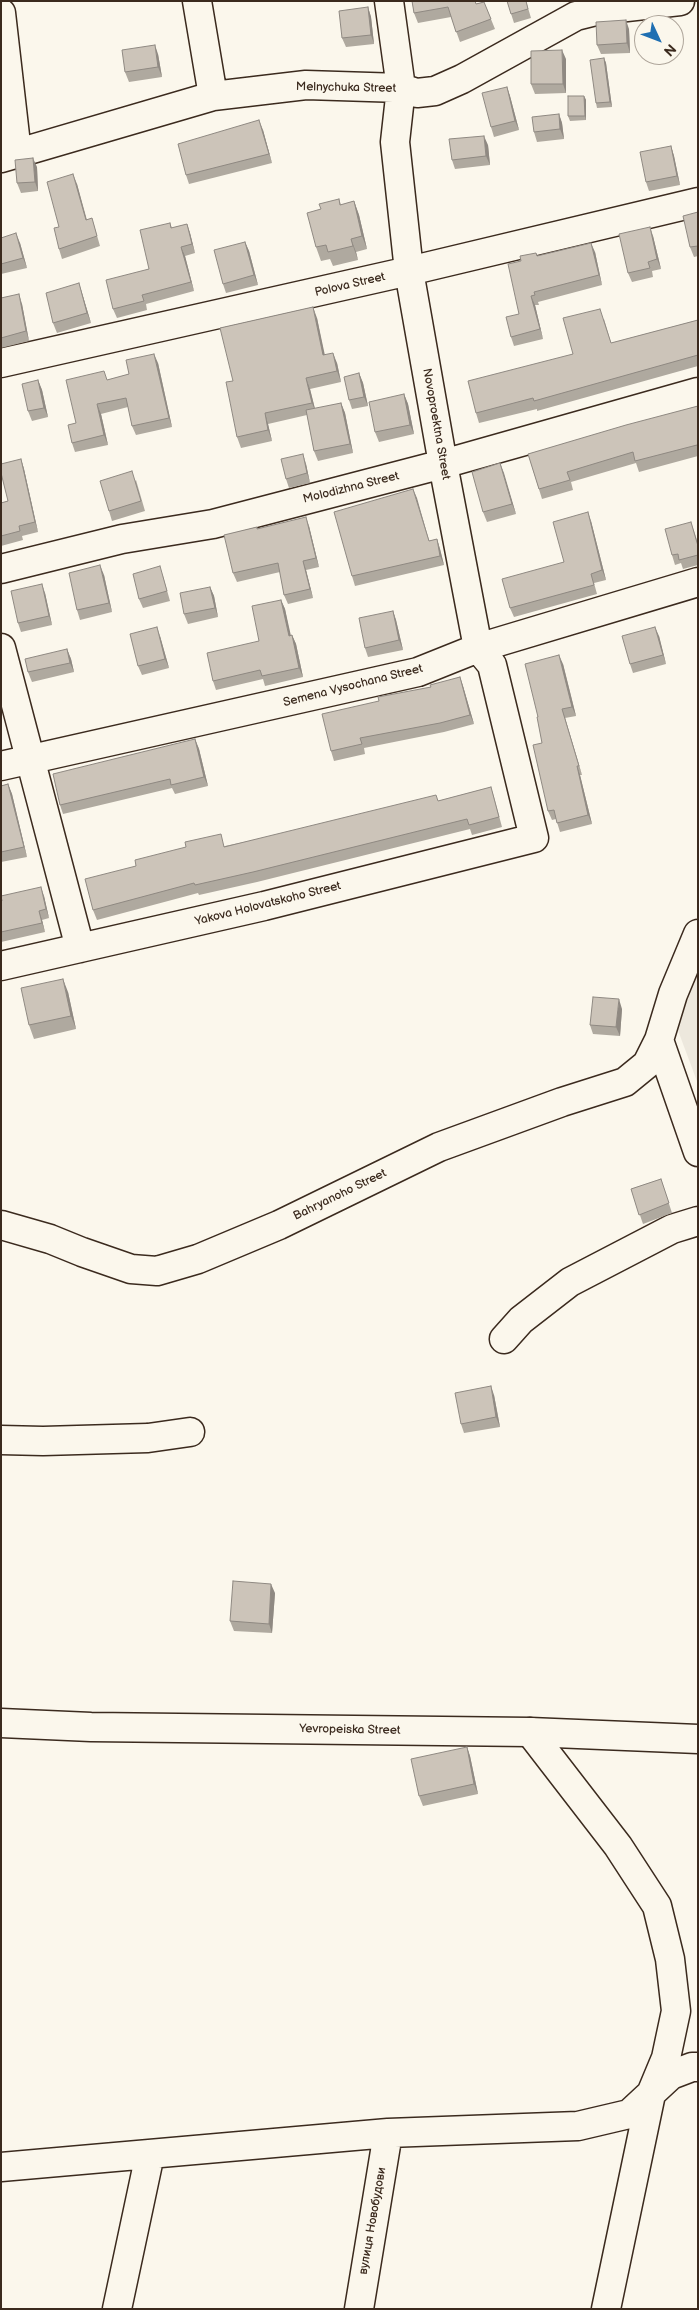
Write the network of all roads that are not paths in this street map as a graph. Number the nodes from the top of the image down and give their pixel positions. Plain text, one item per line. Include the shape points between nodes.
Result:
1 (197, 1) edge
2 (389, 1) edge
3 (680, 1) edge
4 (1, 14) edge
5 (401, 88) junction
6 (213, 96) junction
7 (9, 155) edge
8 (698, 202) edge
9 (409, 272) junction
10 (1, 363) edge
11 (698, 392) edge
12 (443, 464) junction
13 (1, 569) edge
14 (698, 582) edge
15 (1, 648) edge
16 (478, 648) junction
17 (30, 759) junction
18 (1, 766) edge
19 (534, 838) joint
20 (698, 934) edge
21 (80, 948) junction
22 (1, 966) edge
23 (659, 1040) junction
24 (698, 1152) edge
25 (698, 1221) edge
26 (1, 1224) edge
27 (504, 1339) dead end
28 (190, 1432) dead end
29 (1, 1440) edge
30 (1, 1723) edge
31 (530, 1732) junction
32 (698, 1740) edge
33 (698, 2067) edge
34 (651, 2094) junction
35 (388, 2133) junction
36 (150, 2154) junction
37 (1, 2167) edge
38 (117, 2309) edge
39 (359, 2309) edge
40 (606, 2309) edge

1 - 6 street
2 - 5 street, Novoproektna Street
3 - 5 street, Melnychuka Street via 600,10 576,16 435,91 417,93
4 - 7 street
5 - 6 street, Melnychuka Street via 306,85
5 - 9 street, Novoproektna Street via 395,142
6 - 7 street, Melnychuka Street
8 - 9 street, Polova Street
9 - 10 street, Polova Street
9 - 12 street, Novoproektna Street
11 - 12 street, Molodizhna Street
12 - 13 street, Molodizhna Street via 213,524 122,539
12 - 16 street, Novoproektna Street
14 - 16 street, Semena Vysochana Street
15 - 17 street
16 - 17 street, Semena Vysochana Street via 418,672
16 - 19 street, Novoproektna Street via 492,665
17 - 18 street, Semena Vysochana Street
17 - 21 street
19 - 21 street, Yakova Holovatskoho Street via 264,906
20 - 23 street, Bahryanoho Street via 672,994
21 - 22 street, Yakova Holovatskoho Street
23 - 24 street
23 - 26 street, Bahryanoho Street via 647,1064 624,1082 439,1147 279,1225 198,1259 156,1271 131,1269
25 - 27 street via 672,1230 570,1282 521,1320
28 - 29 street via 148,1438 43,1442
30 - 31 street, Yevropeiska Street
31 - 32 street, Yevropeiska Street
31 - 34 street via 618,1846 657,1906 670,1959 676,2011 666,2058
33 - 34 street via 672,2075
34 - 35 street via 629,2114 578,2126
34 - 40 street
35 - 36 street
35 - 39 street, вулиця Новобудови
36 - 37 street
36 - 38 street

